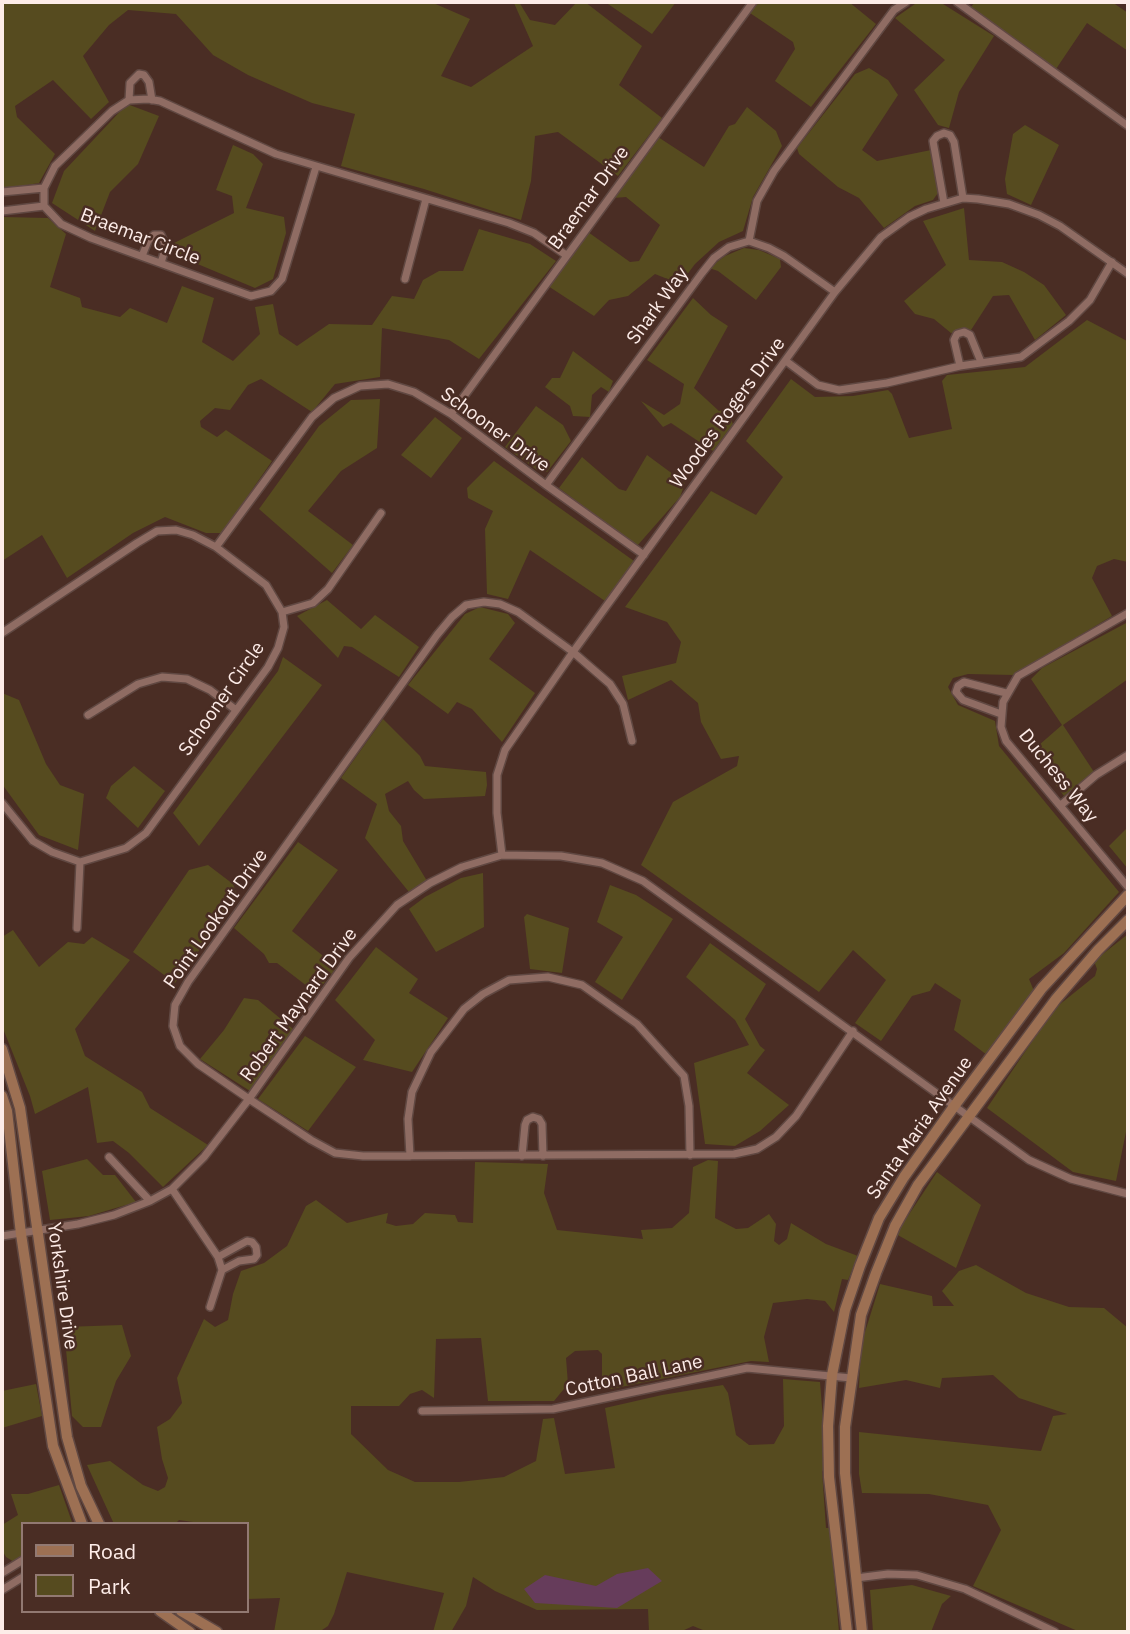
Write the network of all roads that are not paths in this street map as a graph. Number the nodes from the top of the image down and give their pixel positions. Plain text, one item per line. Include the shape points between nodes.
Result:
1 (753, 2) edge
2 (906, 2) edge
3 (957, 2) edge
4 (129, 100) junction
5 (152, 100) junction
6 (1128, 126) edge
7 (316, 167) junction
8 (44, 188) junction
9 (2, 192) edge
10 (963, 198) junction
11 (426, 199) junction
12 (944, 202) junction
13 (44, 206) junction
14 (2, 211) edge
15 (749, 241) junction
16 (566, 255) junction
17 (142, 256) junction
18 (161, 262) junction
19 (1112, 262) junction
20 (1128, 274) edge
21 (405, 279) dead end
22 (835, 292) junction
23 (786, 361) junction
24 (981, 362) junction
25 (960, 366) junction
26 (451, 414) junction
27 (546, 485) junction
28 (381, 513) dead end
29 (216, 547) junction
30 (644, 555) junction
31 (282, 612) junction
32 (1128, 613) edge
33 (2, 633) edge
34 (573, 652) junction
35 (1006, 693) junction
36 (236, 710) junction
37 (1001, 714) junction
38 (88, 715) dead end
39 (632, 741) dead end
40 (1128, 755) edge
41 (2, 803) edge
42 (1061, 805) junction
43 (502, 855) junction
44 (80, 862) junction
45 (1128, 887) edge
46 (1128, 895) edge
47 (1128, 920) edge
48 (77, 928) dead end
49 (853, 1031) junction
50 (2, 1049) edge
51 (2, 1096) edge
52 (249, 1099) junction
53 (955, 1105) junction
54 (969, 1115) junction
55 (690, 1155) junction
56 (410, 1156) junction
57 (522, 1156) junction
58 (543, 1156) junction
59 (109, 1157) dead end
60 (172, 1189) junction
61 (1128, 1194) edge
62 (150, 1201) junction
63 (36, 1232) junction
64 (21, 1234) junction
65 (2, 1236) edge
66 (218, 1257) junction
67 (222, 1270) junction
68 (211, 1307) dead end
69 (845, 1310) junction
70 (861, 1315) junction
71 (832, 1376) junction
72 (851, 1378) junction
73 (422, 1411) dead end
74 (845, 1473) junction
75 (829, 1477) junction
76 (97, 1520) edge
77 (81, 1522) edge
78 (853, 1551) junction
79 (838, 1552) junction
80 (21, 1561) edge
81 (2, 1573) edge
82 (21, 1578) edge
83 (856, 1578) junction
84 (2, 1590) edge
85 (163, 1613) edge
86 (184, 1613) edge
87 (190, 1632) edge
88 (217, 1632) edge
89 (848, 1632) edge
90 (863, 1632) edge
91 (1055, 1632) edge

1 - 16 street, Braemar Drive
2 - 15 street via 894,10 774,171 757,201
3 - 6 street
4 - 5 street
4 - 5 street via 130,83 139,74 149,82
4 - 8 street via 55,166
5 - 7 street
7 - 11 street
7 - 18 street, Braemar Circle via 291,255 282,279 271,290 251,296
8 - 9 street
8 - 13 street
10 - 12 street, Woodes Rogers Drive
10 - 12 street via 954,142 944,133 933,141
10 - 19 street, Woodes Rogers Drive via 1009,204 1039,215
11 - 16 street via 534,233
11 - 21 street
12 - 22 street, Woodes Rogers Drive via 909,217 881,237
13 - 14 street
13 - 17 street, Braemar Circle via 61,224
15 - 22 street via 784,256
15 - 27 street, Shark Way via 714,258
16 - 26 street, Braemar Drive
17 - 18 street, Braemar Circle
17 - 18 street via 148,241 161,235 166,246
19 - 20 street, Woodes Rogers Drive
19 - 24 street via 1090,300 1040,345 1021,357
22 - 23 street, Woodes Rogers Drive
23 - 25 street via 818,385 838,390
23 - 30 street, Woodes Rogers Drive
24 - 25 street
24 - 25 street via 970,335 964,332 954,340
26 - 27 street, Schooner Drive
26 - 29 street, Schooner Drive via 414,392 388,384 360,386 334,398 312,417
27 - 30 street, Schooner Drive
28 - 31 street via 328,589 313,603
29 - 31 street via 266,585
29 - 33 street via 176,530 157,531
30 - 34 street, Woodes Rogers Drive
31 - 36 street, Schooner Circle via 284,627 278,648
32 - 35 street via 1018,677
34 - 39 street, Point Lookout Drive via 610,684 623,704
34 - 43 street, Woodes Rogers Drive via 505,750 496,775
34 - 52 street, Point Lookout Drive via 500,604 466,605 437,635 175,1005 173,1027 180,1046
35 - 37 street, Duchess Way
35 - 37 street via 964,682 956,692 963,700
36 - 38 street via 187,679 162,677 138,684
36 - 44 street, Schooner Circle via 146,833 126,848
37 - 42 street, Duchess Way via 1006,741
40 - 42 street
41 - 44 street via 33,841
42 - 45 street, Duchess Way
43 - 49 street, Robert Maynard Drive via 561,856 602,863 643,881
43 - 52 street, Robert Maynard Drive via 462,867 397,905 349,958
44 - 48 street
46 - 53 street, Santa Maria Avenue via 1042,988
47 - 54 street, Santa Maria Avenue via 1056,999
49 - 53 street, Robert Maynard Drive
49 - 55 street, Point Lookout Drive via 796,1116 776,1137 757,1149 734,1154
50 - 63 street, Yorkshire Drive via 20,1108
51 - 64 street, Yorkshire Drive
52 - 56 street, Point Lookout Drive via 335,1153
52 - 60 street, Robert Maynard Drive via 204,1157
53 - 54 street, Robert Maynard Drive
53 - 69 street, Santa Maria Avenue via 879,1218
54 - 61 street, Robert Maynard Drive via 1029,1160 1071,1179
54 - 70 street, Santa Maria Avenue via 918,1185 895,1226
55 - 56 street via 684,1076 637,1024 582,985 548,977 509,980 482,994 430,1052 412,1092
55 - 58 street, Point Lookout Drive
56 - 57 street, Point Lookout Drive
57 - 58 street, Point Lookout Drive
57 - 58 street via 525,1125 533,1117 542,1124
59 - 62 street
60 - 62 street, Robert Maynard Drive
60 - 66 street
62 - 63 street, Robert Maynard Drive via 114,1215
63 - 64 street, Robert Maynard Drive
63 - 76 street, Yorkshire Drive via 66,1437 80,1486
64 - 65 street, Robert Maynard Drive
64 - 77 street, Yorkshire Drive via 53,1446
66 - 67 street
66 - 67 street via 247,1241 256,1247 254,1259
67 - 68 street
69 - 70 street
69 - 71 street, Santa Maria Avenue
70 - 72 street, Santa Maria Avenue
71 - 72 street, Cotton Ball Lane
71 - 73 street, Cotton Ball Lane via 747,1368 553,1409
71 - 75 street, Santa Maria Avenue
72 - 74 street, Santa Maria Avenue
74 - 75 street
74 - 78 street, Santa Maria Avenue
75 - 79 street, Santa Maria Avenue
78 - 79 street
78 - 83 street, Santa Maria Avenue
79 - 89 street, Santa Maria Avenue
80 - 81 street
82 - 84 street
83 - 90 street, Santa Maria Avenue
83 - 91 street via 918,1576 965,1589
85 - 87 street
86 - 88 street

